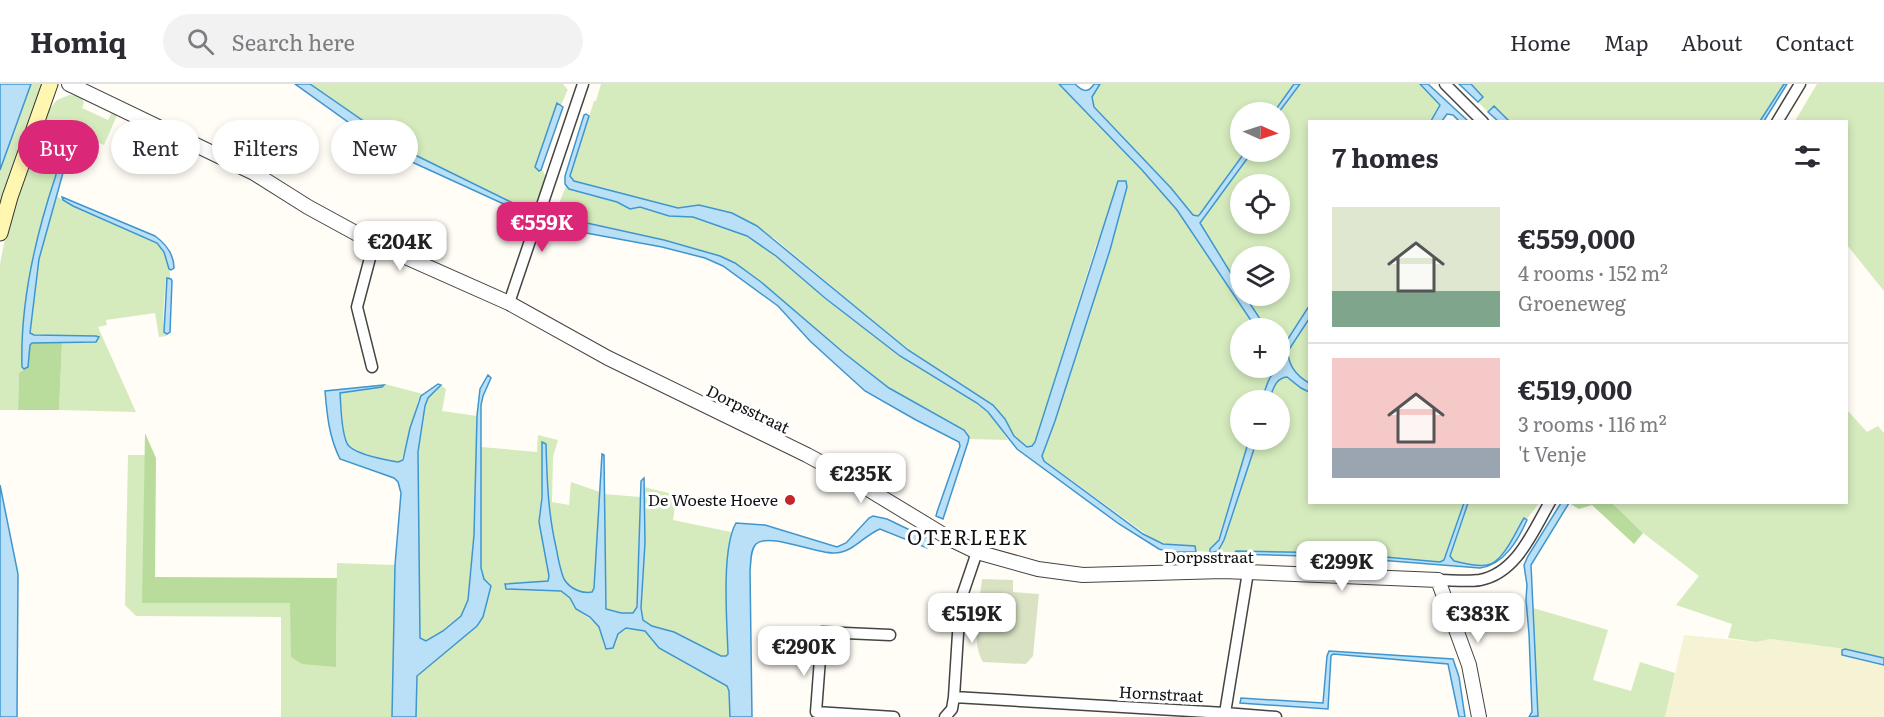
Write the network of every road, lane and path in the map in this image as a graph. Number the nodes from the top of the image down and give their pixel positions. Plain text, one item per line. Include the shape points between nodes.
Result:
1 (51, 84) edge
2 (69, 84) edge
3 (583, 84) edge
4 (1444, 84) edge
5 (1800, 84) edge
6 (1481, 120) edge
7 (1779, 120) edge
8 (0, 233) edge
9 (374, 243) junction
10 (509, 303) junction
11 (372, 367) dead end
12 (1549, 504) edge
13 (976, 552) junction
14 (1248, 572) junction
15 (1438, 580) junction
16 (890, 635) dead end
17 (954, 697) junction
18 (1225, 713) junction
19 (894, 717) edge
20 (945, 717) edge
21 (1276, 717) edge
22 (1479, 717) edge

1 - 8 main road
2 - 9 street, Dorpsstraat via 254,173
3 - 10 street
4 - 6 street
5 - 7 street
9 - 10 street, Dorpsstraat
9 - 11 street via 357,307
10 - 13 street, Dorpsstraat via 608,358 844,475
12 - 15 street via 1520,553 1499,572 1479,580
13 - 14 street, Dorpsstraat via 1038,569 1083,575
13 - 17 street via 960,602
14 - 15 street, Dorpsstraat
14 - 18 street, Hornstraat
15 - 22 street via 1469,664
16 - 19 street via 822,632 816,712
17 - 18 street, Hornstraat
17 - 20 street
18 - 21 street

